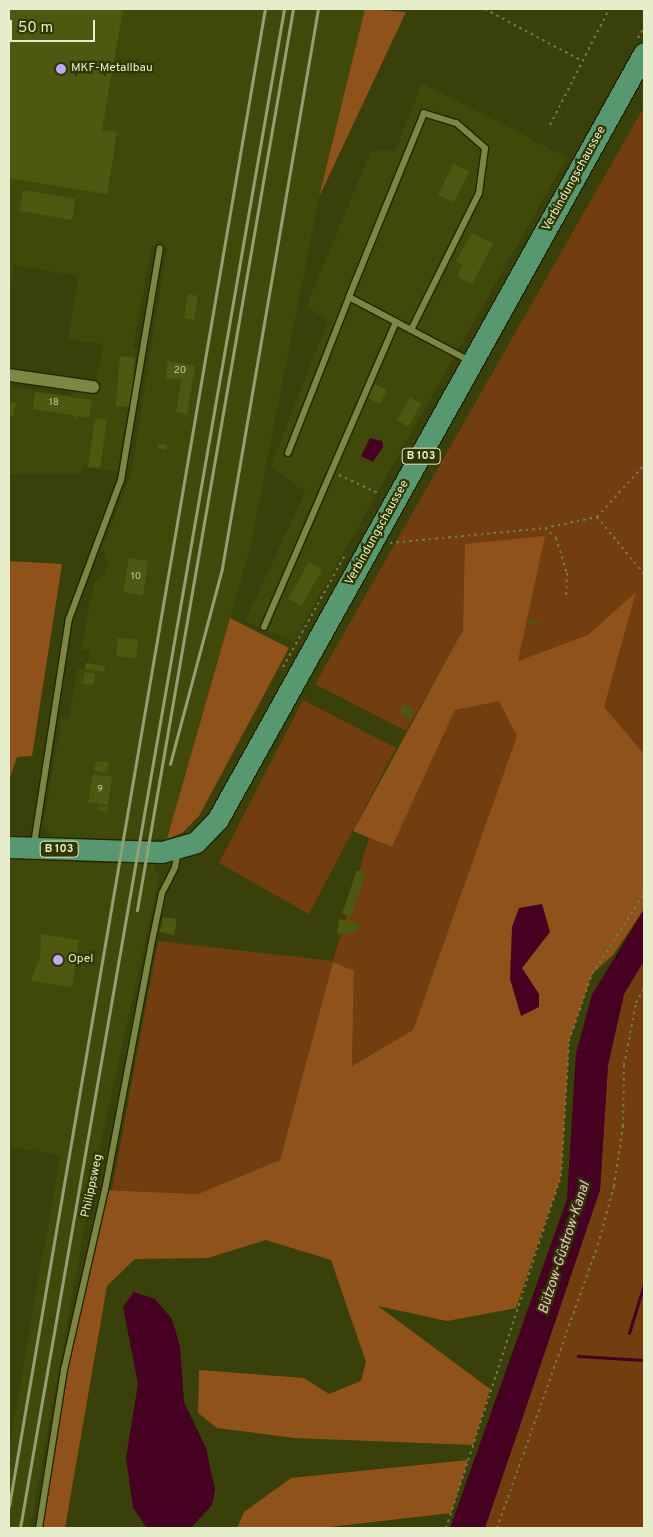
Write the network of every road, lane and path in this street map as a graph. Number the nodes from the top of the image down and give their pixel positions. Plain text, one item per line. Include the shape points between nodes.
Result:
1 (485, 9) edge
2 (609, 9) edge
3 (644, 53) edge
4 (582, 61) junction
5 (550, 125) dead end
6 (160, 248) dead end
7 (350, 297) junction
8 (396, 322) junction
9 (411, 330) junction
10 (473, 363) junction
11 (9, 375) edge
12 (93, 387) dead end
13 (288, 453) dead end
14 (644, 465) edge
15 (333, 472) junction
16 (396, 501) junction
17 (597, 517) junction
18 (545, 528) junction
19 (376, 538) junction
20 (644, 574) edge
21 (566, 596) dead end
22 (264, 627) dead end
23 (9, 847) edge
24 (34, 847) junction
25 (178, 850) junction
26 (644, 894) edge
27 (644, 988) edge
28 (39, 1528) edge
29 (446, 1528) edge
30 (497, 1528) edge

1 - 4 path
2 - 4 path
3 - 10 main road, Verbindungschaussee / B 103
4 - 5 path
6 - 24 lane via 121,480 69,619
7 - 8 lane
7 - 9 lane via 424,113 456,123 485,148 479,193
7 - 13 lane
8 - 9 lane
8 - 15 lane
9 - 10 lane
10 - 16 main road, Verbindungschaussee / B 103
11 - 12 street
14 - 17 path
15 - 16 path
15 - 22 lane
16 - 19 main road, Verbindungschaussee / B 103
17 - 18 path
17 - 20 path
18 - 19 path via 394,545
18 - 21 path via 556,538 567,573
19 - 25 main road, Verbindungschaussee / B 103 via 230,801 207,832
23 - 24 main road, B 103
24 - 25 main road, B 103
25 - 28 lane, Philippsweg via 151,946 105,1190 64,1370
26 - 29 path via 592,974 569,1041 560,1176
27 - 30 path via 636,1002 624,1064 623,1126 614,1186 598,1245

